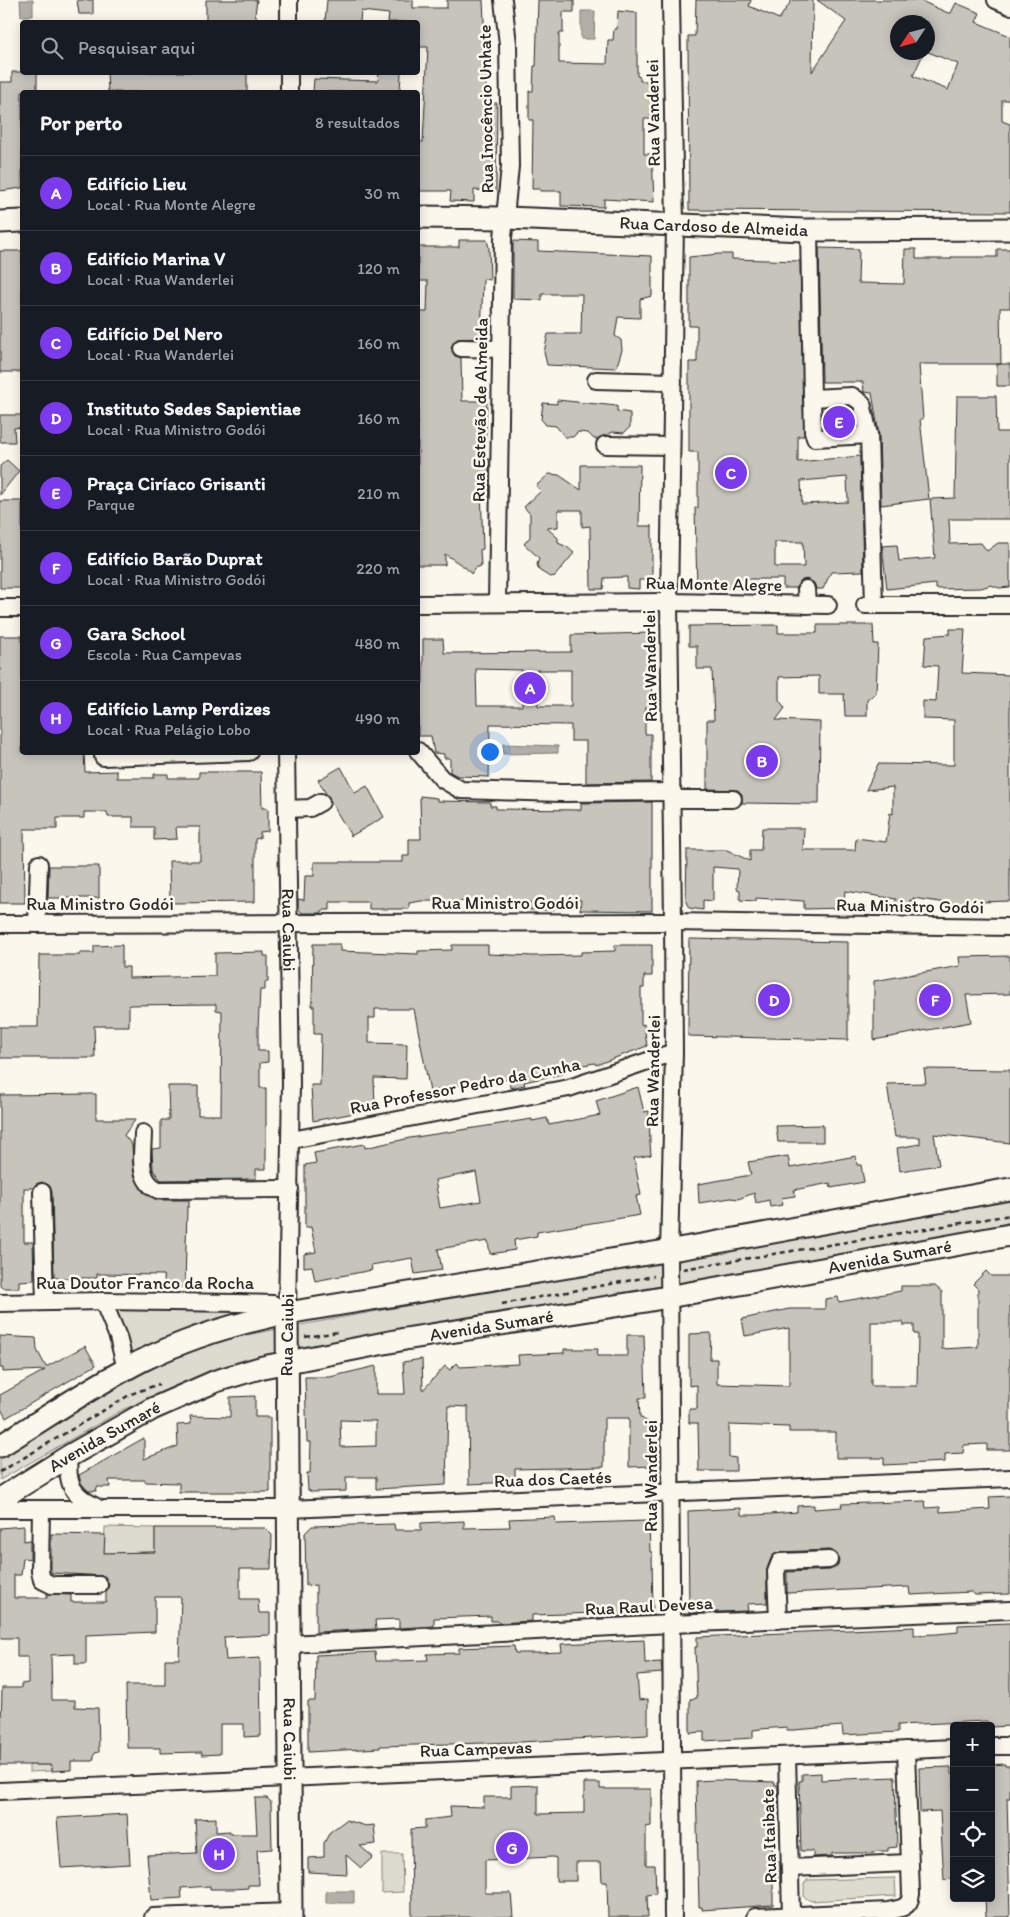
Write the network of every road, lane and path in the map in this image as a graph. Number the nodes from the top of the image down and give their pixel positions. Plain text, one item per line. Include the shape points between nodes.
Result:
1 (289, 0) edge
2 (503, 0) edge
3 (671, 0) edge
4 (996, 0) edge
5 (1010, 6) edge
6 (289, 20) edge
7 (289, 75) edge
8 (288, 90) edge
9 (420, 217) edge
10 (506, 218) junction
11 (20, 221) edge
12 (0, 222) edge
13 (675, 225) junction
14 (809, 230) junction
15 (1010, 230) edge
16 (461, 348) dead end
17 (501, 349) junction
18 (596, 380) dead end
19 (673, 382) junction
20 (812, 398) junction
21 (869, 436) junction
22 (605, 445) dead end
23 (672, 446) junction
24 (669, 602) junction
25 (497, 603) junction
26 (420, 604) edge
27 (828, 605) dead end
28 (1010, 606) edge
29 (0, 608) edge
30 (20, 608) edge
31 (420, 753) edge
32 (176, 755) edge
33 (286, 755) edge
34 (103, 758) dead end
35 (672, 795) junction
36 (733, 799) dead end
37 (321, 802) dead end
38 (287, 809) junction
39 (39, 864) dead end
40 (673, 922) junction
41 (0, 924) edge
42 (37, 924) junction
43 (289, 924) junction
44 (1010, 927) edge
45 (674, 1052) junction
46 (143, 1133) dead end
47 (291, 1140) junction
48 (290, 1189) junction
49 (1010, 1189) edge
50 (42, 1192) dead end
51 (1010, 1235) edge
52 (669, 1251) junction
53 (670, 1296) junction
54 (103, 1301) junction
55 (45, 1302) junction
56 (0, 1303) edge
57 (287, 1313) junction
58 (286, 1361) junction
59 (126, 1369) junction
60 (0, 1446) edge
61 (69, 1456) junction
62 (1010, 1478) edge
63 (671, 1493) junction
64 (0, 1500) edge
65 (98, 1508) junction
66 (0, 1509) edge
67 (41, 1509) junction
68 (290, 1509) junction
69 (829, 1560) dead end
70 (99, 1585) dead end
71 (1010, 1610) edge
72 (778, 1620) junction
73 (671, 1624) junction
74 (290, 1644) junction
75 (995, 1746) edge
76 (1010, 1746) edge
77 (950, 1748) edge
78 (906, 1750) junction
79 (787, 1756) junction
80 (671, 1761) junction
81 (288, 1777) junction
82 (0, 1791) edge
83 (909, 1862) junction
84 (790, 1868) junction
85 (291, 1914) edge
86 (792, 1915) junction
87 (153, 1917) edge
88 (673, 1917) edge
89 (755, 1917) edge

1 - 6 street
2 - 10 street, Rua Inocêncio Unhate via 508,44 510,166
3 - 13 street, Rua Vanderlei
4 - 5 street
7 - 8 street
9 - 10 main road, Rua Cardoso de Almeida
10 - 13 main road, Rua Cardoso de Almeida
10 - 17 street, Rua Estevão de Almeida
11 - 12 main road
13 - 14 main road, Rua Cardoso de Almeida
13 - 19 street, Rua Wanderlei
14 - 15 main road, Rua Cardoso de Almeida
14 - 20 street
16 - 17 street
17 - 25 street, Rua Estevão de Almeida
18 - 19 street
19 - 23 street, Rua Wanderlei
20 - 21 street via 858,398
20 - 21 street via 815,438
21 - 28 street via 869,605
22 - 23 street
23 - 24 street, Rua Wanderlei
24 - 25 street, Rua Monte Alegre
24 - 27 street, Rua Monte Alegre via 807,597
24 - 35 street, Rua Wanderlei
25 - 26 street, Rua Monte Alegre
29 - 30 street
31 - 35 street via 442,780 461,790
32 - 34 street
33 - 38 street, Rua Caiubi
35 - 36 street
35 - 40 street, Rua Wanderlei
37 - 38 street via 310,808
38 - 43 street, Rua Caiubi
39 - 42 street
40 - 43 street, Rua Ministro Godói
40 - 44 street, Rua Ministro Godói
40 - 45 street, Rua Wanderlei
41 - 42 street, Rua Ministro Godói
42 - 43 street, Rua Ministro Godói
43 - 47 street, Rua Caiubi
45 - 47 street, Rua Professor Pedro da Cunha via 569,1088
45 - 52 street, Rua Wanderlei
46 - 48 street via 143,1176 158,1190
47 - 48 street, Rua Caiubi
48 - 57 street, Rua Caiubi
49 - 52 main road
50 - 55 street
51 - 53 main road, Avenida Sumaré
52 - 53 street, Rua Wanderlei
52 - 57 main road
53 - 58 main road, Avenida Sumaré
53 - 63 street, Rua Wanderlei
54 - 55 street, Rua Doutor Franco da Rocha
54 - 57 street, Rua Doutor Franco da Rocha via 274,1304
54 - 59 street via 118,1337
55 - 56 street, Rua Doutor Franco da Rocha
57 - 58 main road, Rua Caiubi
57 - 59 main road via 186,1342
58 - 61 main road, Avenida Sumaré via 240,1373 188,1393 137,1417
58 - 68 main road, Rua Caiubi
59 - 60 main road
61 - 64 main road, Avenida Sumaré
61 - 65 street via 69,1483 83,1500
62 - 63 street, Rua dos Caetés
63 - 68 street, Rua dos Caetés
63 - 73 street, Rua Wanderlei
65 - 67 street, Rua dos Caetés
65 - 68 street, Rua dos Caetés
66 - 67 street, Rua dos Caetés
67 - 70 street via 42,1580 52,1585
68 - 74 main road, Rua Caiubi
69 - 72 street via 780,1562 776,1572
71 - 72 street, Rua Raul Devesa
72 - 73 street, Rua Raul Devesa
73 - 74 street, Rua Raul Devesa
73 - 80 street, Rua Wanderlei
74 - 81 main road, Rua Caiubi
75 - 76 street
77 - 78 street, Rua Campevas
78 - 79 street, Rua Campevas
78 - 83 street
79 - 80 street, Rua Campevas
79 - 84 street, Rua Itaibate
80 - 81 street, Rua Campevas
80 - 88 street, Rua Wanderlei
81 - 82 street, Rua Campevas
81 - 85 main road, Rua Caiubi
83 - 84 street
83 - 86 street via 911,1899 903,1909
84 - 86 street, Rua Itaibate
85 - 87 street
86 - 89 street

